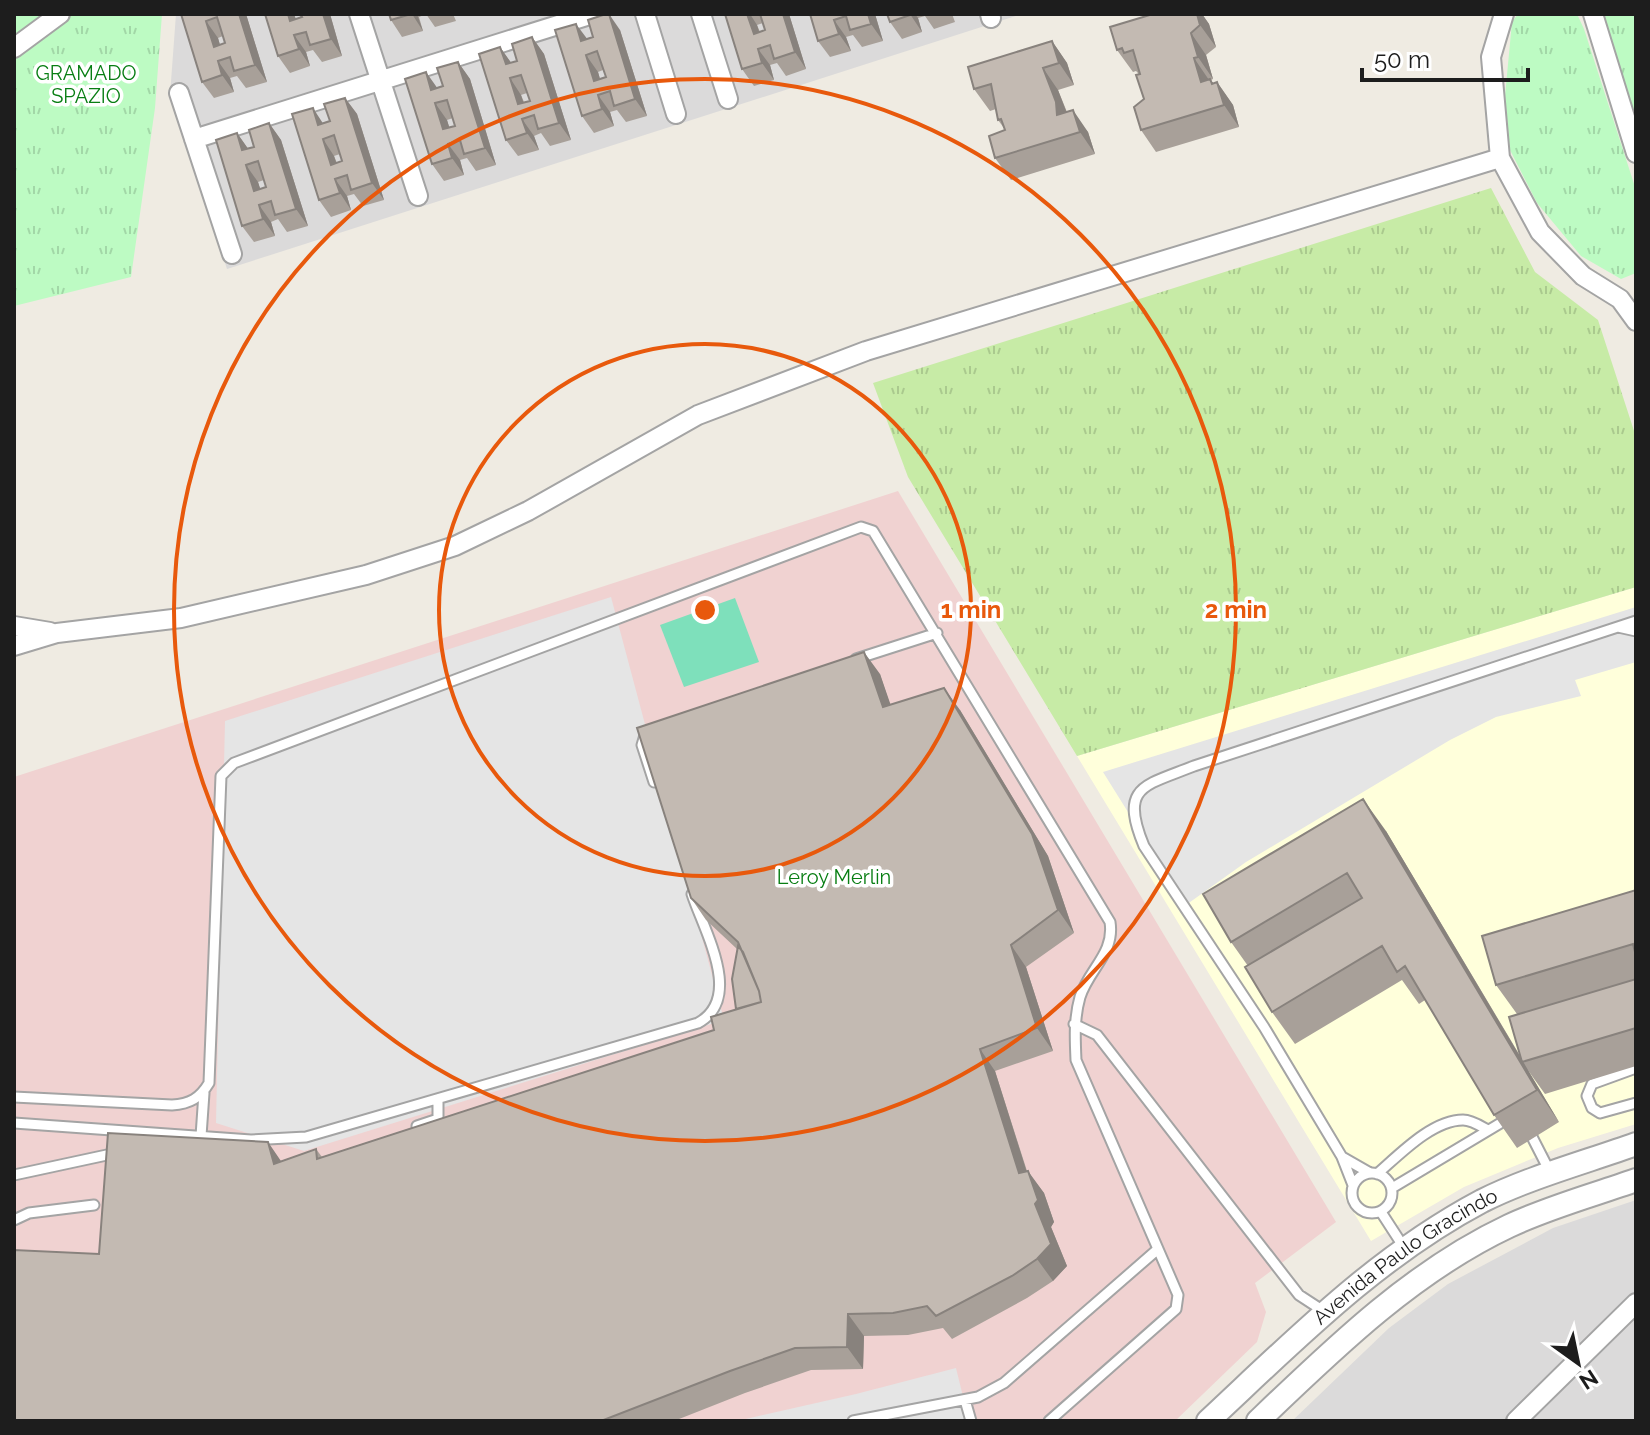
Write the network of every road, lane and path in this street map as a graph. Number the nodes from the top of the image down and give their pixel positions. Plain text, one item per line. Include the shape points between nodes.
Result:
1 (60, 14) edge
2 (359, 14) edge
3 (593, 14) edge
4 (645, 14) edge
5 (701, 14) edge
6 (1504, 14) edge
7 (1593, 14) edge
8 (14, 48) edge
9 (381, 81) junction
10 (179, 93) dead end
11 (728, 99) dead end
12 (676, 114) dead end
13 (194, 139) junction
14 (1636, 153) edge
15 (1500, 158) junction
16 (418, 196) dead end
17 (232, 254) dead end
18 (1628, 297) edge
19 (1636, 321) edge
20 (1636, 621) edge
21 (14, 626) edge
22 (1618, 627) junction
23 (1636, 631) edge
24 (57, 633) junction
25 (937, 633) junction
26 (14, 646) edge
27 (849, 661) edge
28 (654, 724) edge
29 (656, 788) edge
30 (690, 888) edge
31 (1074, 1024) junction
32 (1636, 1068) edge
33 (204, 1093) junction
34 (14, 1097) edge
35 (438, 1099) junction
36 (1636, 1103) edge
37 (14, 1123) edge
38 (410, 1129) edge
39 (1486, 1129) junction
40 (201, 1136) junction
41 (1636, 1144) edge
42 (121, 1152) edge
43 (1342, 1157) junction
44 (1374, 1173) junction
45 (14, 1175) edge
46 (1551, 1175) junction
47 (1636, 1180) edge
48 (1353, 1185) junction
49 (1392, 1188) junction
50 (94, 1205) dead end
51 (1381, 1212) junction
52 (14, 1220) edge
53 (1158, 1249) junction
54 (1405, 1249) junction
55 (1636, 1303) edge
56 (1325, 1312) junction
57 (965, 1400) junction
58 (866, 1420) edge
59 (853, 1421) edge
60 (971, 1421) edge
61 (1049, 1421) edge
62 (1208, 1421) edge
63 (1258, 1421) edge
64 (1516, 1421) edge

1 - 8 street
2 - 9 street
3 - 9 street
4 - 12 street
5 - 11 street
6 - 15 street via 1491,57
7 - 14 street
9 - 13 street
9 - 16 street
10 - 13 street
13 - 17 street
15 - 18 street via 1540,232 1583,276
15 - 24 street via 866,351 698,415 455,546 181,618
18 - 19 street
20 - 22 lane
21 - 24 street
22 - 23 lane
22 - 43 lane via 1194,766 1150,784 1135,799 1133,815 1144,846 1264,1027
24 - 26 street
25 - 27 lane
25 - 31 lane via 1110,922 1110,944 1081,994
25 - 33 lane via 873,531 861,527 234,763 221,776 209,1083
28 - 29 lane via 642,745
30 - 35 lane via 722,989 708,1018
31 - 53 lane via 1076,1060
31 - 56 lane via 1097,1035 1299,1295
32 - 36 lane via 1592,1084 1587,1096 1600,1113
33 - 34 lane via 184,1105
33 - 40 lane
35 - 38 lane via 438,1119
35 - 40 lane via 306,1137
37 - 40 lane
39 - 44 lane via 1468,1121 1447,1124
39 - 46 lane via 1509,1118 1520,1121
39 - 49 lane
41 - 46 street, Avenida Paulo Gracindo
42 - 45 lane
43 - 44 lane
43 - 48 lane
44 - 48 lane
44 - 49 lane
46 - 54 street, Avenida Paulo Gracindo via 1484,1200
47 - 63 street, Avenida Paulo Gracindo via 1509,1226 1446,1261 1389,1302
48 - 51 lane via 1352,1199 1360,1210
49 - 51 lane via 1391,1202
50 - 52 lane via 29,1213
51 - 54 lane
53 - 57 lane via 1004,1383
53 - 61 lane via 1178,1295 1176,1309
54 - 56 street, Avenida Paulo Gracindo
55 - 64 street
56 - 62 street, Avenida Paulo Gracindo
57 - 58 lane
57 - 60 lane
58 - 59 lane

